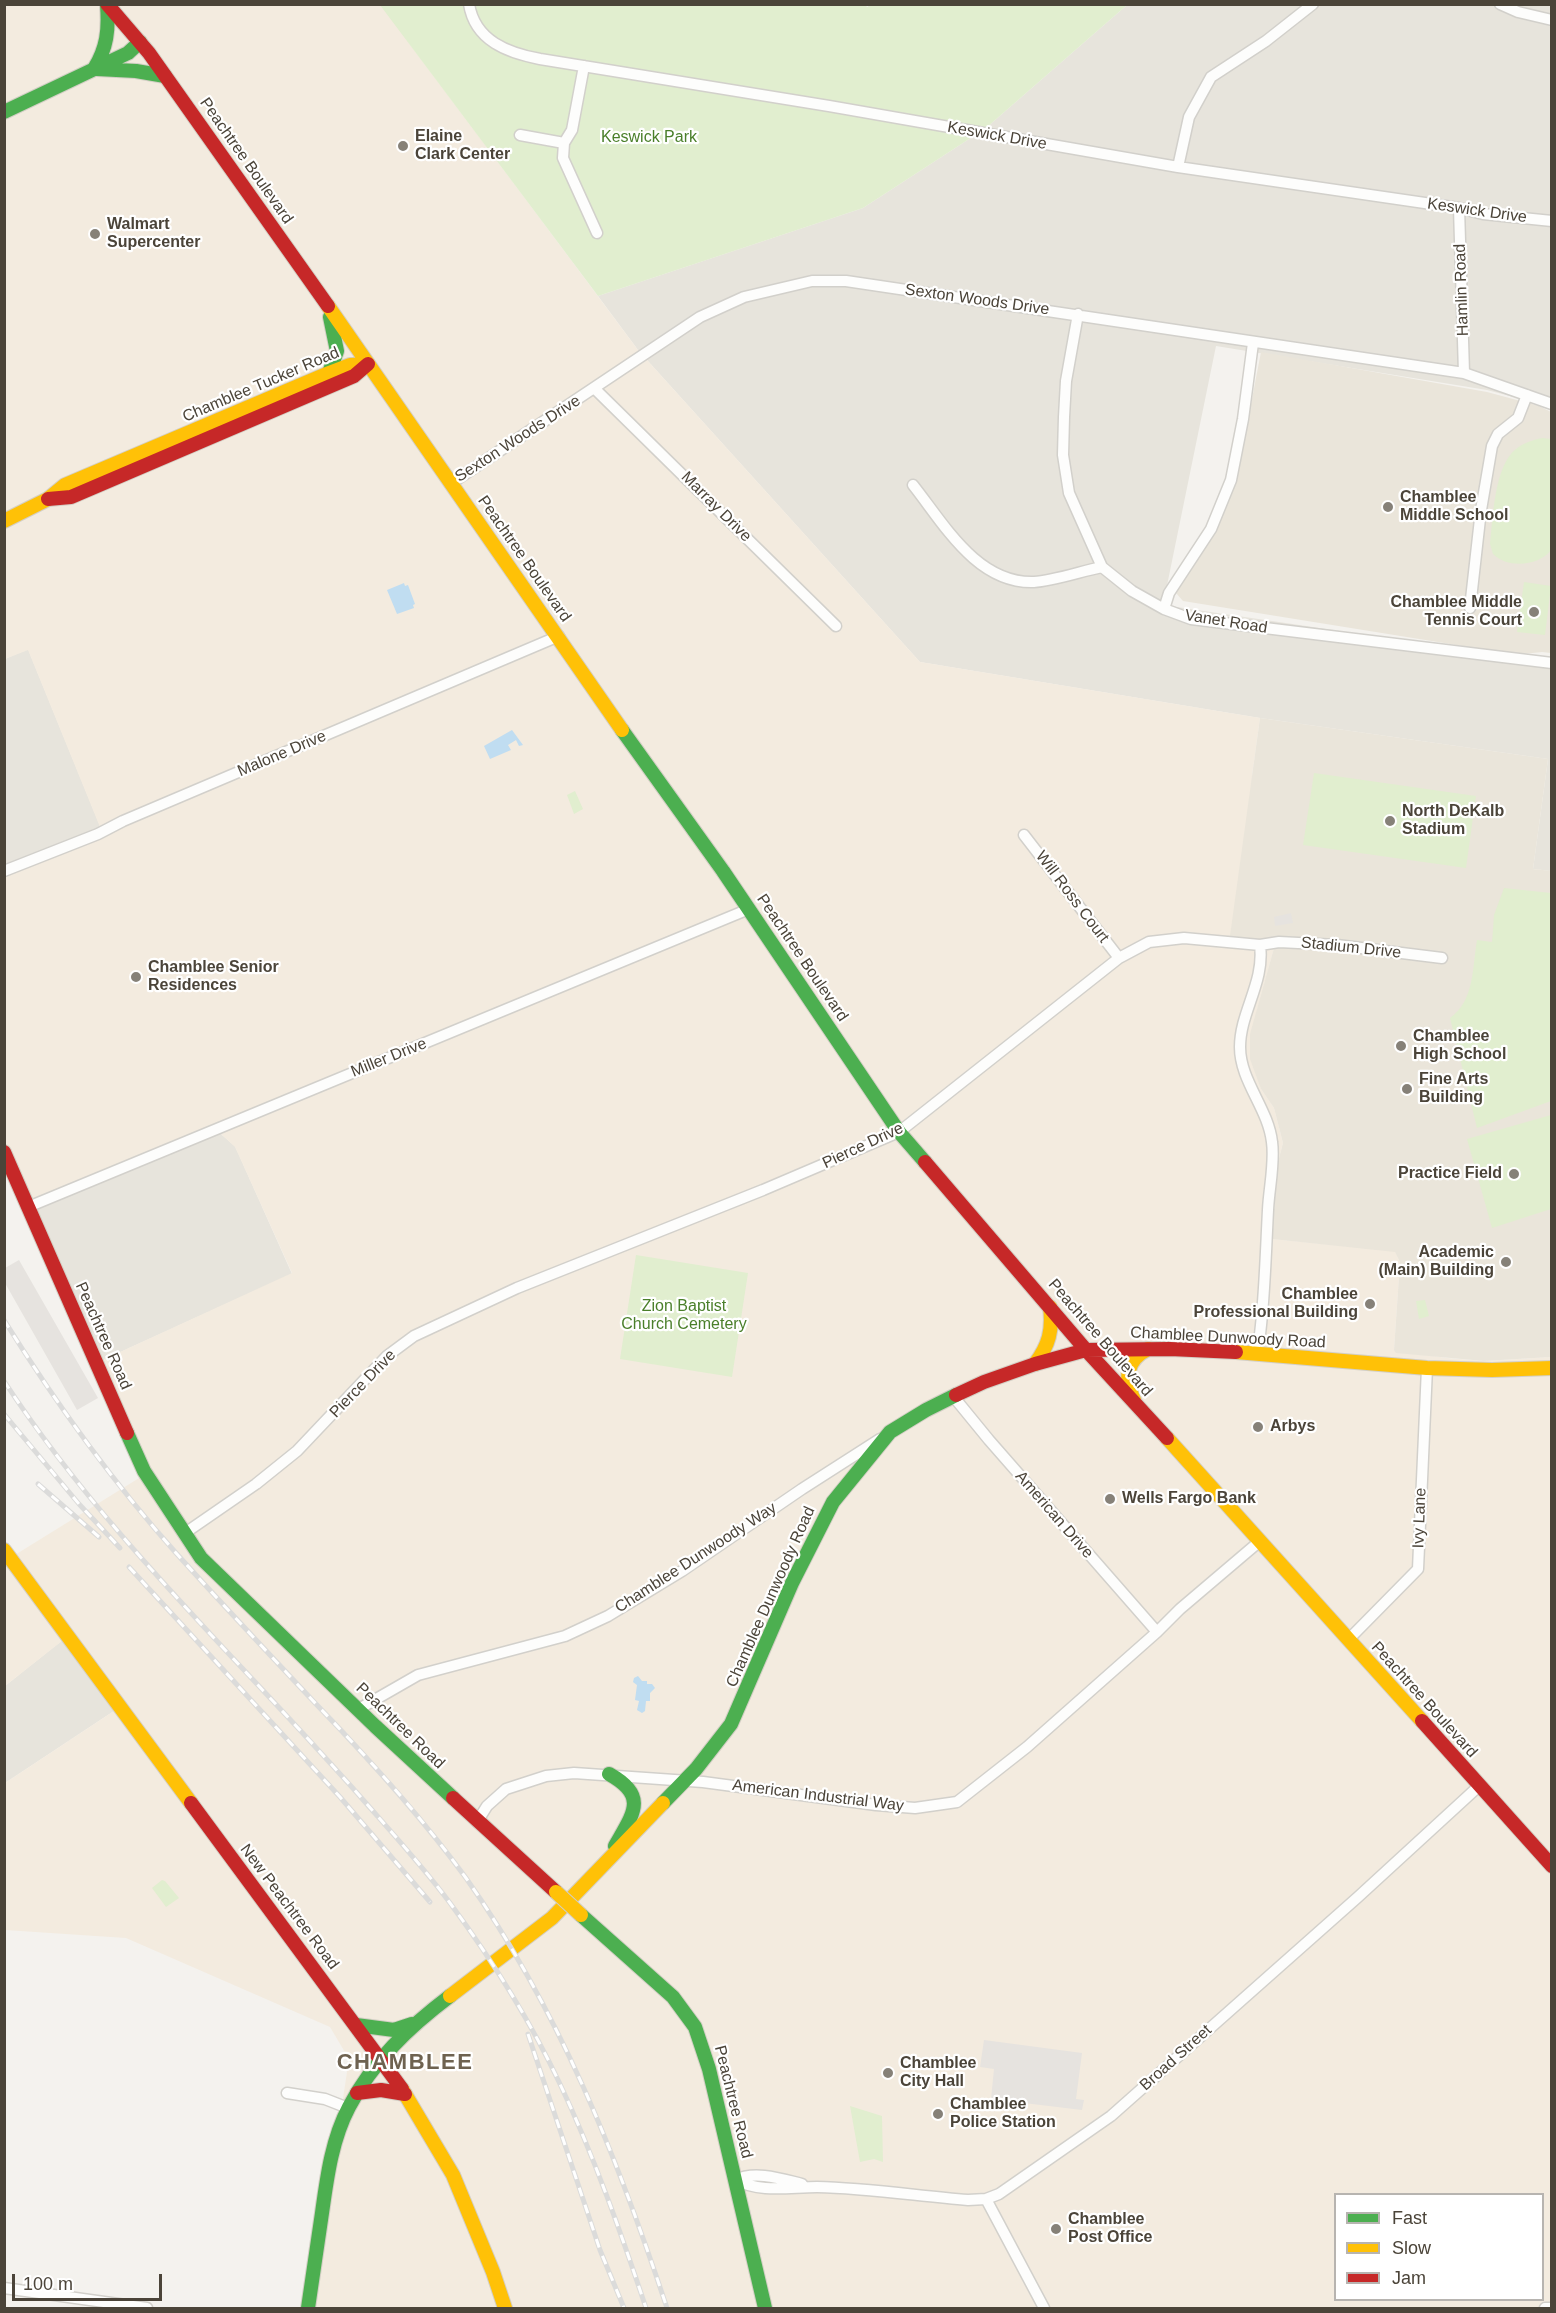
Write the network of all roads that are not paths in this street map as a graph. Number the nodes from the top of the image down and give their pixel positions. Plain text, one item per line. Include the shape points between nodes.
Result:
1 (469, 4) edge
2 (1313, 4) edge
3 (1500, 4) edge
4 (107, 5) edge
5 (1551, 20) edge
6 (140, 42) junction
7 (584, 66) junction
8 (92, 70) junction
9 (165, 76) junction
10 (4, 112) edge
11 (520, 135) dead end
12 (564, 142) junction
13 (1178, 167) junction
14 (1459, 208) junction
15 (1551, 221) edge
16 (597, 233) dead end
17 (327, 306) junction
18 (1078, 314) junction
19 (1253, 343) junction
20 (368, 364) junction
21 (329, 373) junction
22 (1464, 373) junction
23 (595, 388) junction
24 (1527, 395) junction
25 (1551, 404) edge
26 (450, 484) junction
27 (914, 485) dead end
28 (48, 500) junction
29 (4, 521) edge
30 (1102, 567) junction
31 (1470, 608) dead end
32 (1164, 609) junction
33 (836, 626) dead end
34 (559, 636) junction
35 (1551, 663) edge
36 (1024, 835) dead end
37 (4, 872) edge
38 (749, 909) junction
39 (1260, 945) junction
40 (1119, 958) junction
41 (1442, 958) dead end
42 (899, 1132) junction
43 (4, 1152) edge
44 (28, 1207) junction
45 (1050, 1306) junction
46 (1260, 1334) junction
47 (1148, 1349) junction
48 (1086, 1350) junction
49 (1252, 1353) junction
50 (1268, 1354) junction
51 (1035, 1364) junction
52 (1427, 1368) junction
53 (1551, 1368) edge
54 (953, 1396) junction
55 (1139, 1408) junction
56 (890, 1432) junction
57 (185, 1533) junction
58 (1260, 1541) junction
59 (6, 1554) edge
60 (1157, 1632) junction
61 (1348, 1640) junction
62 (357, 1710) junction
63 (609, 1774) junction
64 (687, 1780) junction
65 (1479, 1786) junction
66 (477, 1822) junction
67 (604, 1865) junction
68 (1551, 1866) edge
69 (415, 2024) junction
70 (356, 2025) junction
71 (381, 2058) junction
72 (287, 2093) dead end
73 (357, 2093) junction
74 (405, 2094) junction
75 (348, 2108) junction
76 (735, 2180) junction
77 (986, 2199) junction
78 (4, 2288) edge
79 (147, 2308) edge
80 (308, 2308) edge
81 (505, 2308) edge
82 (765, 2308) edge
83 (1044, 2308) edge
84 (1545, 2308) edge
85 (1551, 2308) edge

1 - 7 street, Keswick Drive via 479,29 489,41 516,54
2 - 13 street via 1211,77 1189,117
3 - 5 street
4 - 6 main road, Peachtree Boulevard
4 - 8 main road via 107,45
6 - 8 main road via 128,53
6 - 9 main road, Peachtree Boulevard
7 - 12 street via 572,130
7 - 13 street, Keswick Drive
8 - 9 main road
8 - 10 main road
9 - 17 main road, Peachtree Boulevard
11 - 12 street
12 - 16 street via 563,158
13 - 14 street, Keswick Drive
14 - 15 street, Keswick Drive
14 - 22 street, Hamlin Road
17 - 20 main road, Peachtree Boulevard
17 - 21 main road via 337,351
18 - 19 street, Sexton Woods Drive
18 - 23 street, Sexton Woods Drive via 846,281 812,281 744,297 700,317
18 - 30 street, Vanet Road via 1066,381 1063,455 1069,494
19 - 22 street, Sexton Woods Drive
19 - 32 street via 1230,480 1211,529 1169,593
20 - 21 main road, Chamblee Tucker Road via 350,365
20 - 26 main road, Peachtree Boulevard
20 - 28 main road, Chamblee Tucker Road via 354,376 71,497
21 - 28 main road, Chamblee Tucker Road via 65,485
22 - 24 street, Sexton Woods Drive
23 - 26 street, Sexton Woods Drive
23 - 33 street, Marray Drive
24 - 25 street, Sexton Woods Drive
24 - 31 street via 1518,418 1498,434 1492,446
26 - 34 main road, Peachtree Boulevard
27 - 30 street via 983,567 1004,578 1034,582
28 - 29 main road, Chamblee Tucker Road
30 - 32 street, Vanet Road via 1132,591
32 - 35 street, Vanet Road via 1191,619 1236,626
34 - 37 street, Malone Drive
34 - 38 main road, Peachtree Boulevard
36 - 40 street, Will Ross Court
38 - 42 main road, Peachtree Boulevard
38 - 44 street, Miller Drive
39 - 40 street, Pierce Drive via 1168,939 1149,942
39 - 41 street, Stadium Drive via 1327,944
39 - 46 street via 1258,980 1240,1033 1243,1068 1263,1107 1273,1144
40 - 42 street, Pierce Drive
42 - 45 main road, Peachtree Boulevard
42 - 57 street, Pierce Drive via 517,1288 414,1336 387,1356 297,1451
43 - 44 main road, Peachtree Road
44 - 57 main road, Peachtree Road via 144,1471
45 - 48 main road, Peachtree Boulevard
45 - 51 main road via 1052,1337
46 - 49 street
46 - 50 street
47 - 48 main road, Chamblee Dunwoody Road
47 - 49 main road, Chamblee Dunwoody Road
47 - 55 main road via 1135,1356 1131,1364 1130,1394
48 - 51 main road, Chamblee Dunwoody Road
48 - 55 main road, Peachtree Boulevard
49 - 50 main road, Chamblee Dunwoody Road
50 - 52 main road, Chamblee Dunwoody Road
51 - 54 main road, Chamblee Dunwoody Road
52 - 53 main road, Chamblee Dunwoody Road
52 - 61 street, Ivy Lane via 1418,1569
54 - 56 main road, Chamblee Dunwoody Road
54 - 60 street, American Drive
55 - 58 main road, Peachtree Boulevard
56 - 62 street, Chamblee Dunwoody Way via 608,1616 565,1636 418,1675
56 - 64 main road, Chamblee Dunwoody Road via 833,1502 792,1583 731,1724
57 - 62 main road, Peachtree Road via 201,1558
58 - 60 street, American Industrial Way
58 - 61 main road, Peachtree Boulevard
59 - 70 main road, New Peachtree Road
60 - 64 street, American Industrial Way via 1027,1747 957,1802 915,1808 876,1805
61 - 65 main road, Peachtree Boulevard
62 - 66 main road, Peachtree Road
63 - 64 street, American Industrial Way
63 - 66 street, American Industrial Way via 556,1774 518,1785 497,1796
63 - 67 main road via 628,1785 635,1802 633,1815
64 - 67 main road, Chamblee Dunwoody Road
65 - 68 main road, Peachtree Boulevard
65 - 77 street, Broad Street via 1111,2116 1033,2172
66 - 76 main road, Peachtree Road, bridge via 672,1997 692,2023 709,2069
67 - 69 main road, Chamblee Dunwoody Road via 552,1918
69 - 70 main road via 394,2030
69 - 71 main road, Chamblee Dunwoody Road
70 - 71 main road, New Peachtree Road
71 - 73 main road, Chamblee Dunwoody Road
71 - 74 main road, New Peachtree Road
72 - 75 street via 325,2099
73 - 74 main road via 391,2089
73 - 75 main road, Chamblee Dunwoody Road
74 - 81 main road, New Peachtree Road via 453,2175
75 - 80 main road, Chamblee Dunwoody Road via 330,2166
76 - 77 street via 747,2175 817,2187
76 - 82 main road, Peachtree Road
77 - 83 street
78 - 79 street
84 - 85 street

